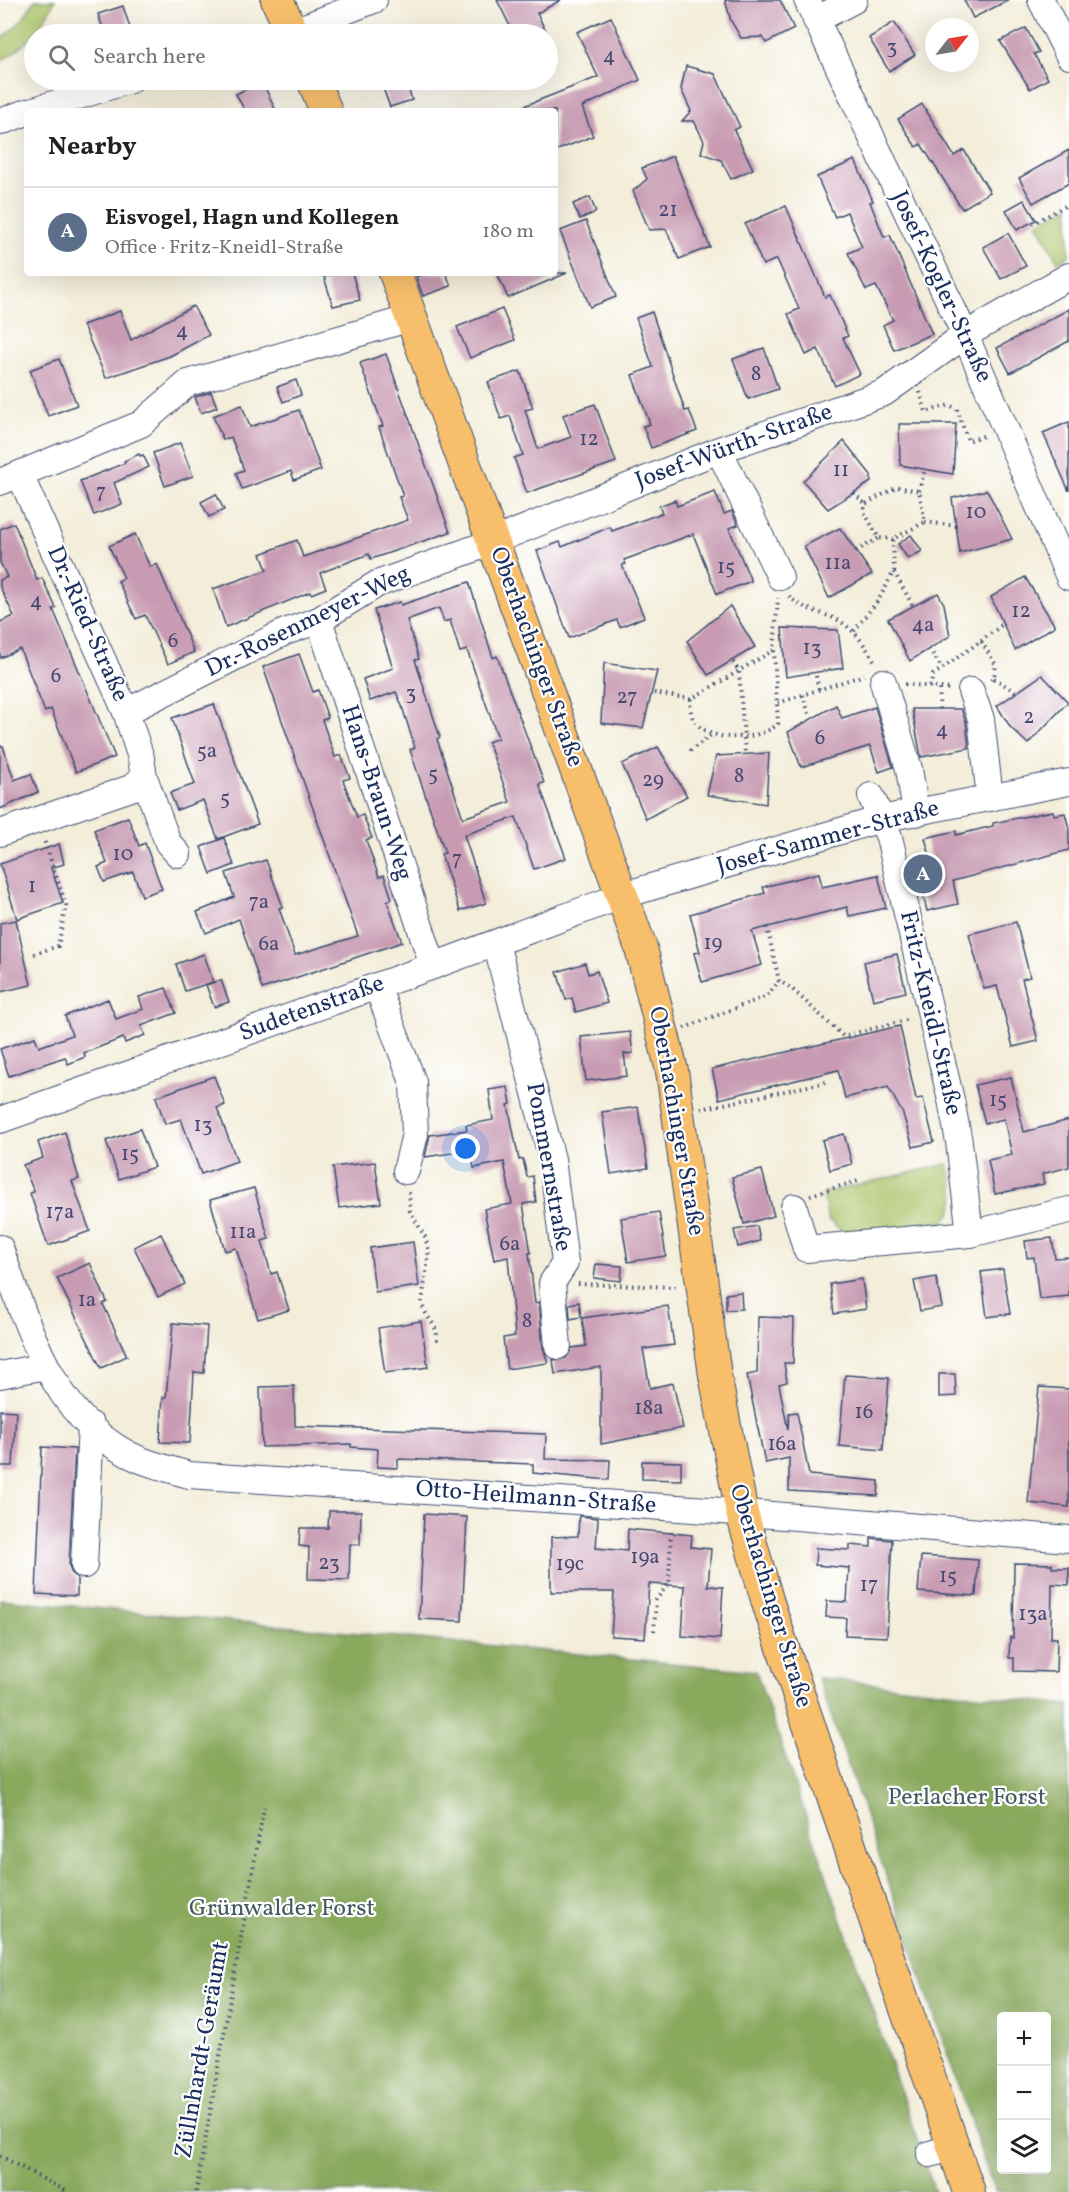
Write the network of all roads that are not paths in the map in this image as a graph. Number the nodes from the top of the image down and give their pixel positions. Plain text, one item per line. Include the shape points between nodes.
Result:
1 (278, 0) edge
2 (374, 0) edge
3 (854, 0) edge
4 (1041, 0) edge
5 (812, 10) edge
6 (284, 24) edge
7 (310, 24) edge
8 (1069, 56) edge
9 (98, 90) edge
10 (317, 90) edge
11 (41, 108) edge
12 (325, 108) edge
13 (24, 113) edge
14 (0, 122) edge
15 (396, 276) edge
16 (1069, 276) edge
17 (411, 318) junction
18 (965, 335) junction
19 (719, 450) junction
20 (10, 478) edge
21 (493, 540) junction
22 (780, 577) road end
23 (1069, 577) edge
24 (320, 620) junction
25 (881, 676) road end
26 (971, 691) road end
27 (126, 712) junction
28 (144, 777) junction
29 (1069, 782) edge
30 (990, 798) junction
31 (876, 808) junction
32 (916, 813) junction
33 (0, 833) edge
34 (178, 854) dead end
35 (624, 894) junction
36 (496, 943) junction
37 (434, 966) junction
38 (377, 986) junction
39 (0, 1120) edge
40 (406, 1171) road end
41 (794, 1207) road end
42 (1069, 1210) edge
43 (970, 1234) junction
44 (0, 1248) edge
45 (558, 1346) dead end
46 (45, 1366) junction
47 (0, 1375) edge
48 (91, 1425) junction
49 (742, 1513) junction
50 (1069, 1539) edge
51 (84, 1565) dead end
52 (969, 2192) edge

1 - 6 main road
2 - 7 street
3 - 5 street
4 - 8 street
5 - 18 street, Josef-Kogler-Straße
9 - 11 street
10 - 12 main road
13 - 14 street
15 - 17 main road, Oberhachinger Straße
16 - 18 street, Josef-Würth-Straße
17 - 20 street via 188,382 141,424
17 - 21 main road, Oberhachinger Straße
18 - 19 street, Josef-Würth-Straße via 884,393
18 - 23 street, Josef-Kogler-Straße
19 - 21 street, Josef-Würth-Straße
19 - 22 street
20 - 27 street, Dr.-Ried-Straße
21 - 24 street, Dr.-Rosenmeyer-Weg via 376,584
21 - 35 main road, Oberhachinger Straße
24 - 27 street, Dr.-Rosenmeyer-Weg via 285,632
24 - 37 street, Hans-Braun-Weg
25 - 32 street via 909,769
26 - 30 street via 981,719
27 - 28 street, Dr.-Ried-Straße
28 - 33 street via 131,788
28 - 34 street, Dr.-Ried-Straße via 168,843
29 - 30 street, Josef-Sammer-Straße
30 - 32 street, Josef-Sammer-Straße
31 - 32 street, Josef-Sammer-Straße
31 - 35 street, Josef-Sammer-Straße
31 - 43 street, Fritz-Kneidl-Straße via 889,837 959,1142
35 - 36 street, Sudetenstraße
35 - 49 main road, Oberhachinger Straße via 672,1071 715,1376
36 - 37 street, Sudetenstraße
36 - 45 street, Pommernstraße via 552,1159 565,1263 552,1283
37 - 38 street, Sudetenstraße
38 - 39 street, Sudetenstraße
38 - 40 street via 413,1082 415,1134
41 - 43 street via 806,1250
42 - 43 street
44 - 46 street, Otto-Heilmann-Straße
46 - 47 street
46 - 48 street, Otto-Heilmann-Straße via 69,1405
48 - 49 street, Otto-Heilmann-Straße via 139,1460 189,1475
48 - 51 street
49 - 50 street, Otto-Heilmann-Straße
49 - 52 main road, Oberhachinger Straße via 768,1604 876,1916 942,2151

